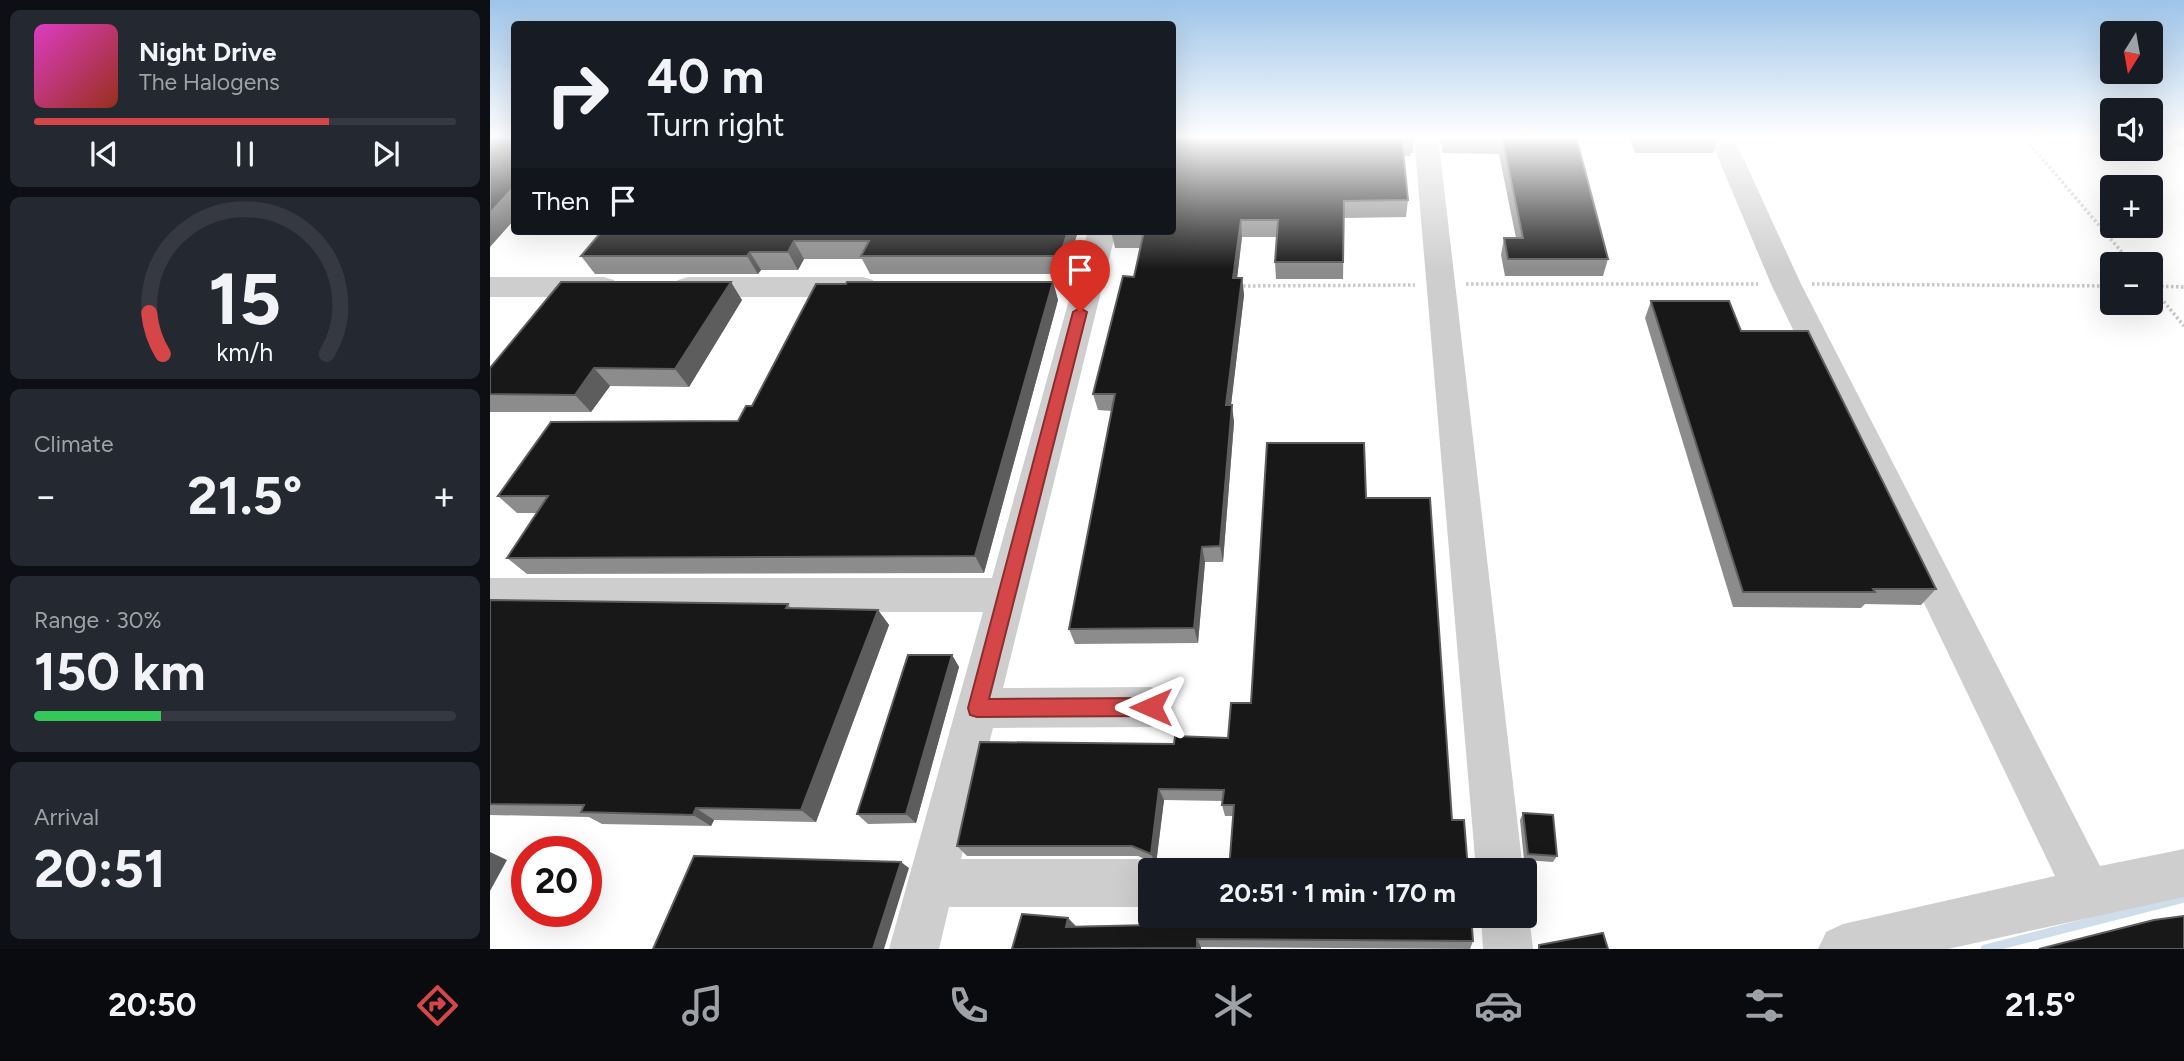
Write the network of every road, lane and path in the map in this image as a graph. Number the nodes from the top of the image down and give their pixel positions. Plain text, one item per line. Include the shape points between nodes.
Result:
1 (1430, 180) edge
2 (1740, 180) edge
3 (2060, 180) edge
4 (1100, 235) edge
5 (2122, 252) edge
6 (587, 259) edge
7 (1786, 284) junction
8 (2100, 286) edge
9 (2163, 286) edge
10 (2184, 286) edge
11 (490, 287) edge
12 (564, 287) junction
13 (894, 287) edge
14 (2163, 301) edge
15 (540, 317) edge
16 (2184, 326) edge
17 (490, 595) edge
18 (1007, 595) junction
19 (1151, 707) dead end
20 (977, 708) junction
21 (1499, 858) edge
22 (2184, 873) edge
23 (932, 883) junction
24 (1138, 883) dead end
25 (2088, 892) junction
26 (1506, 928) edge
27 (915, 949) edge
28 (1508, 949) edge
29 (1843, 949) edge

1 - 21 street
2 - 7 street
3 - 5 path
4 - 18 street via 1073,286
6 - 12 street
7 - 8 path
7 - 25 street
9 - 10 path
11 - 12 street
12 - 13 street
12 - 15 street
14 - 16 path
17 - 18 street
18 - 20 street
19 - 20 street
20 - 23 street
22 - 25 street
23 - 24 street
23 - 27 street
25 - 29 street
26 - 28 street

